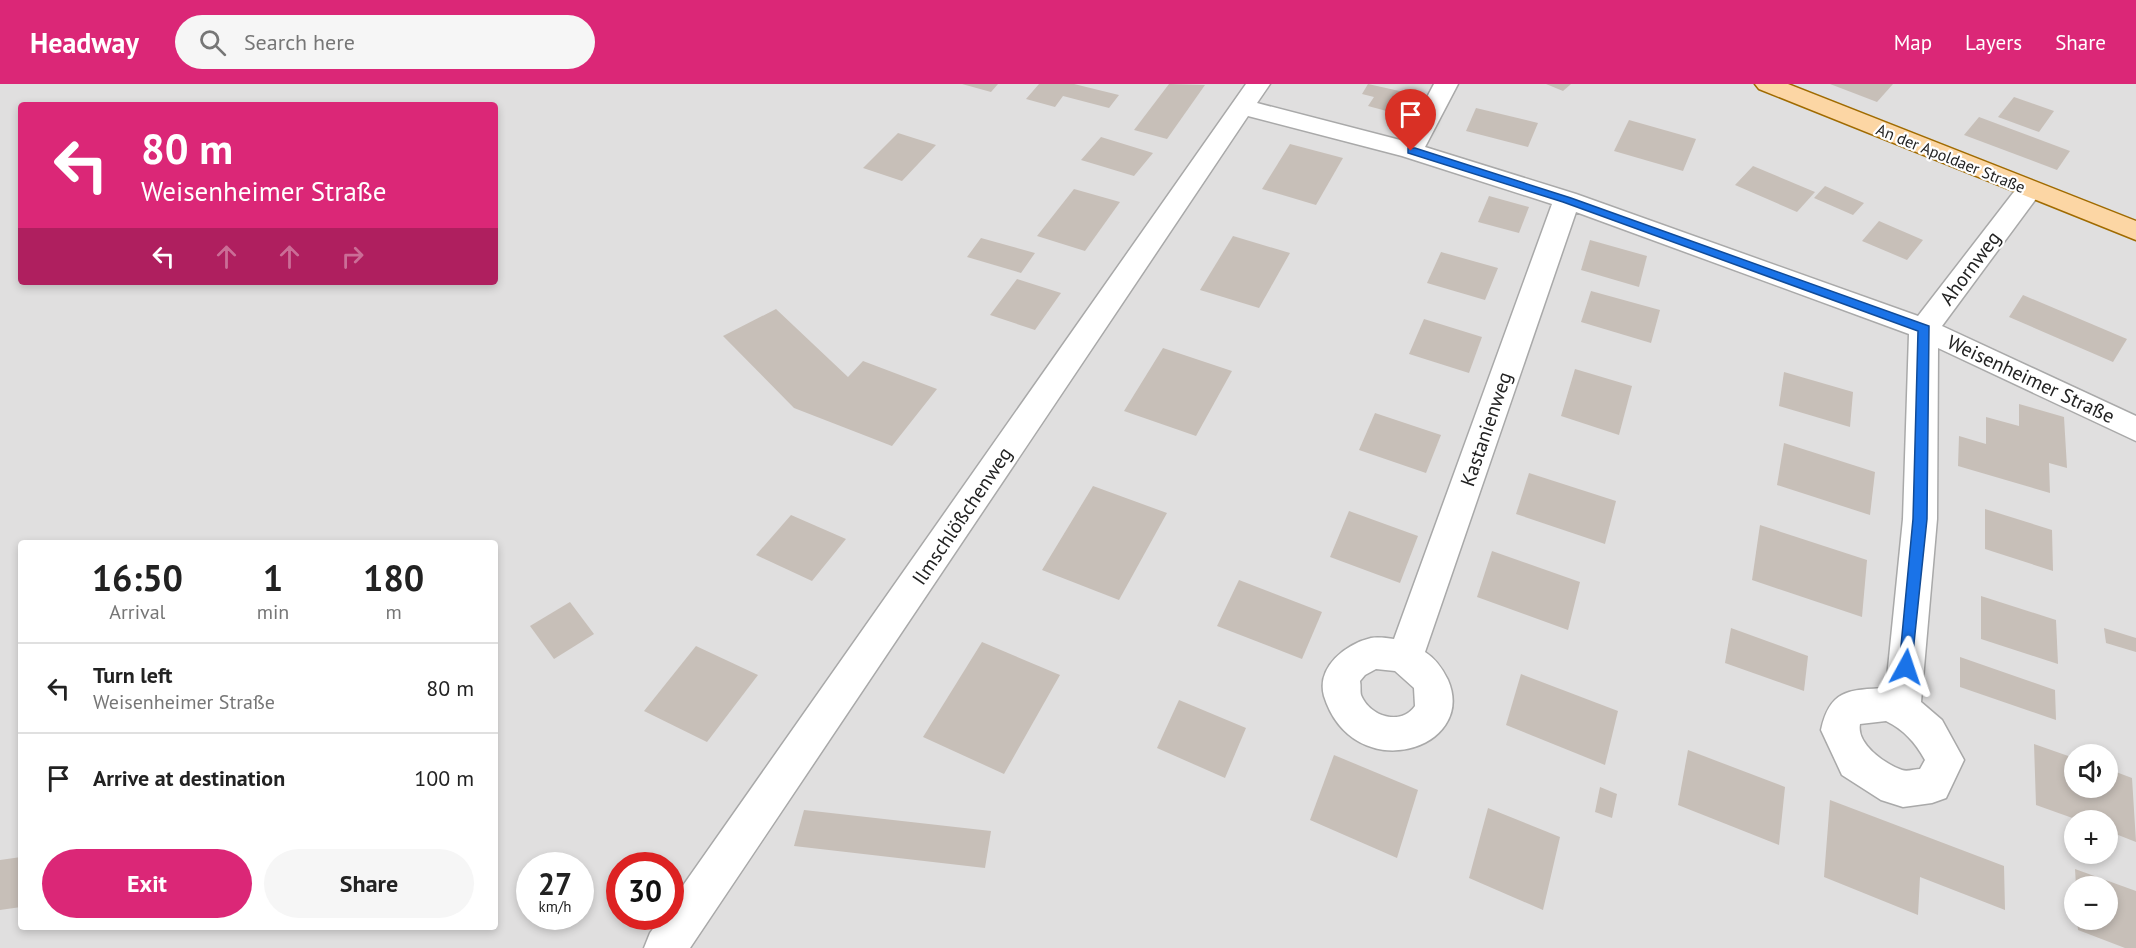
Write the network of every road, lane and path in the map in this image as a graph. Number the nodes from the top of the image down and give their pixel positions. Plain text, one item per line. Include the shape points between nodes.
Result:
1 (1446, 84) edge
2 (1767, 84) edge
3 (1250, 96) edge
4 (1411, 151) junction
5 (2029, 190) junction
6 (1567, 200) junction
7 (2136, 231) edge
8 (1924, 329) junction
9 (2136, 429) edge
10 (1405, 658) dead end
11 (1902, 710) dead end
12 (665, 948) edge

1 - 4 street
2 - 5 main road, An der Apoldaer Straße
3 - 4 street, Weisenheimer Straße
3 - 12 street, Ilmschlößchenweg
4 - 6 street, Weisenheimer Straße
5 - 7 main road, An der Apoldaer Straße
5 - 8 street, Ahornweg
6 - 8 street, Weisenheimer Straße
6 - 10 street, Kastanienweg
8 - 9 street, Weisenheimer Straße
8 - 11 street via 1920,519

